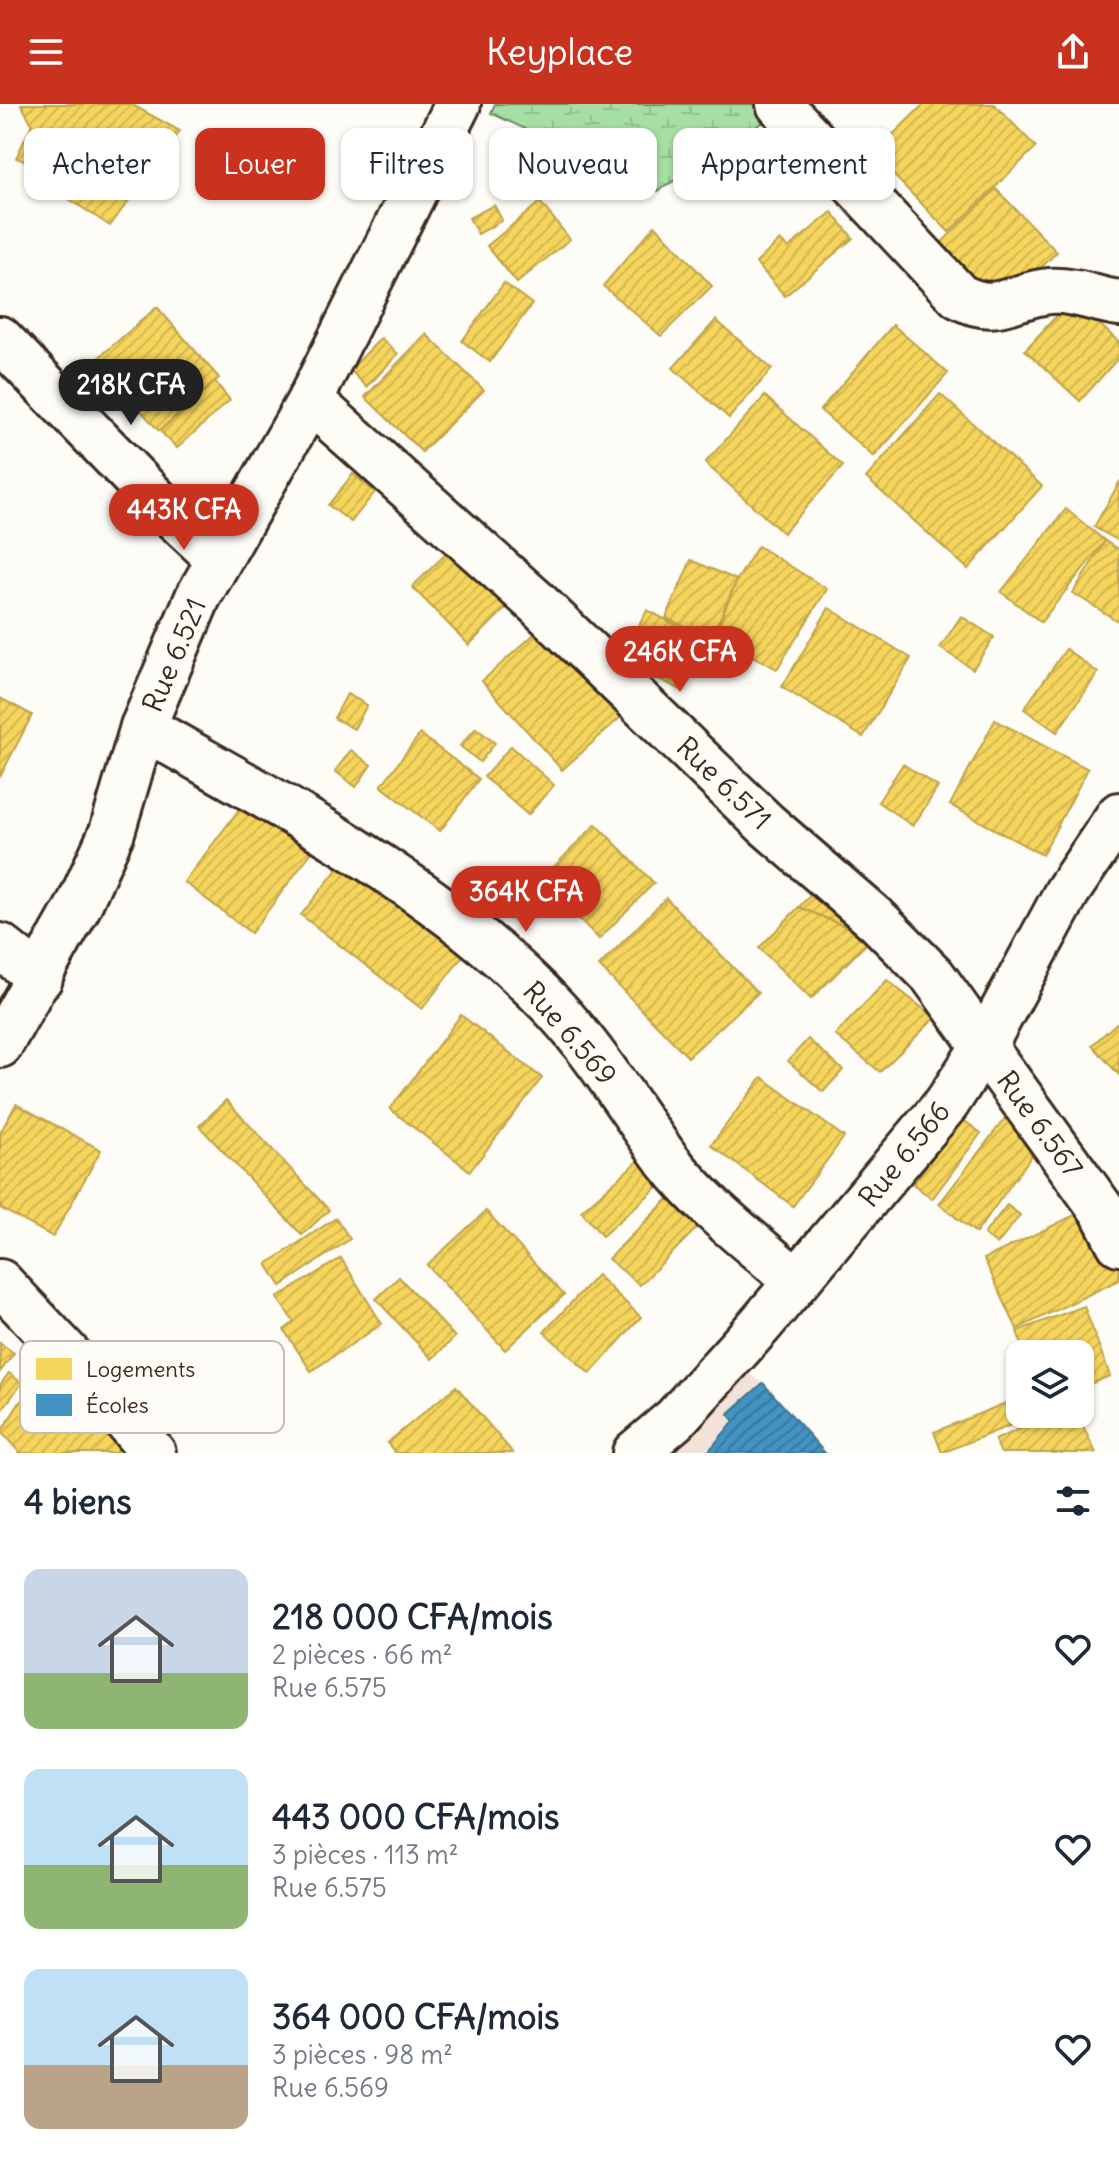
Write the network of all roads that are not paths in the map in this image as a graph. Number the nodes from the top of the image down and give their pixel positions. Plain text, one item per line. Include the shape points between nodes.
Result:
1 (458, 104) edge
2 (779, 104) edge
3 (1119, 303) edge
4 (0, 339) edge
5 (310, 400) junction
6 (219, 559) junction
7 (143, 727) junction
8 (1119, 815) edge
9 (0, 946) edge
10 (40, 978) junction
11 (0, 1045) edge
12 (984, 1046) junction
13 (1119, 1243) edge
14 (796, 1281) junction
15 (0, 1282) edge
16 (56, 1341) edge
17 (136, 1433) edge
18 (153, 1453) edge
19 (635, 1453) edge

1 - 5 street, Rue 6.521
2 - 3 street via 959,296 976,305 1001,305 1049,291
4 - 6 street
5 - 6 street, Rue 6.521
5 - 12 street, Rue 6.571 via 536,602 766,824 879,922 933,976
6 - 7 street, Rue 6.521
7 - 10 street, Rue 6.521 via 112,832
7 - 14 street, Rue 6.569 via 411,887 496,952 558,1011 698,1194
8 - 12 street, Rue 6.566 via 1067,892
9 - 10 street
10 - 11 street, Rue 6.521
12 - 13 street, Rue 6.567 via 1102,1210
12 - 14 street, Rue 6.566 via 923,1133
14 - 19 street, Rue 6.566 via 675,1419
15 - 16 street
17 - 18 street

